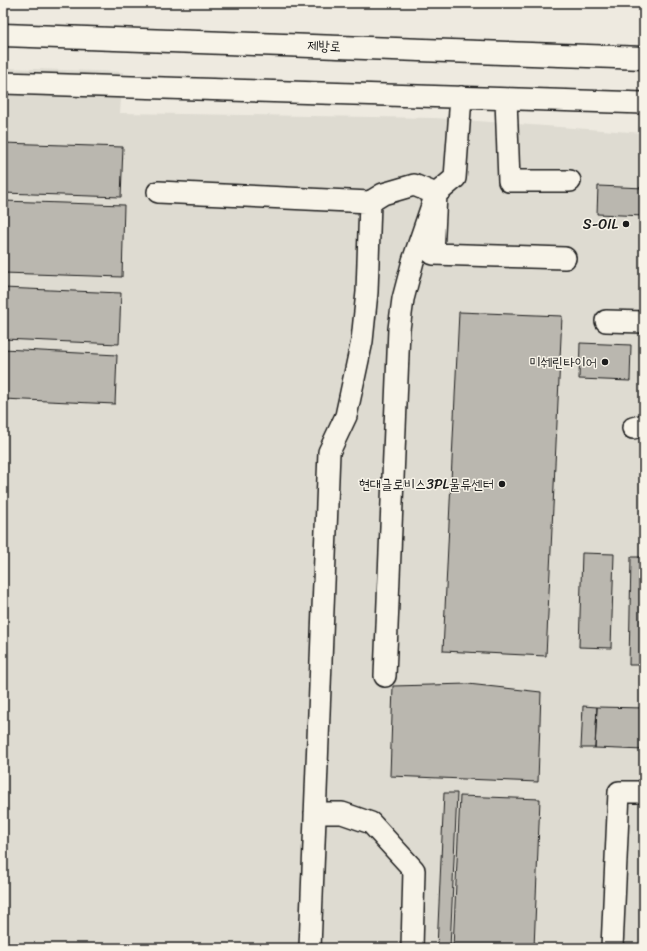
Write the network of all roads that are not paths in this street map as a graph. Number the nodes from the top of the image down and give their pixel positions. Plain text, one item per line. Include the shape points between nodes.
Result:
1 (3, 35) edge
2 (644, 58) edge
3 (3, 83) edge
4 (461, 97) junction
5 (506, 99) junction
6 (644, 103) edge
7 (570, 181) dead end
8 (158, 192) dead end
9 (436, 194) junction
10 (370, 202) junction
11 (433, 254) junction
12 (566, 258) dead end
13 (413, 261) junction
14 (403, 299) junction
15 (606, 321) dead end
16 (644, 322) edge
17 (385, 676) dead end
18 (644, 792) edge
19 (315, 813) junction
20 (310, 948) edge
21 (412, 948) edge
22 (612, 948) edge

1 - 2 main road, 제방로
3 - 4 street
4 - 5 street
4 - 9 street via 455,178
5 - 6 street
5 - 7 street via 509,181
8 - 10 street
9 - 10 street via 414,185 383,194
9 - 11 street
9 - 13 street
10 - 19 street via 367,292 362,341 346,416 329,452
11 - 12 street
11 - 13 street
11 - 14 street via 419,270
13 - 14 street
14 - 17 street via 399,329
15 - 16 street
18 - 22 street via 619,792
19 - 20 street
19 - 21 street via 342,814 371,823 414,870

